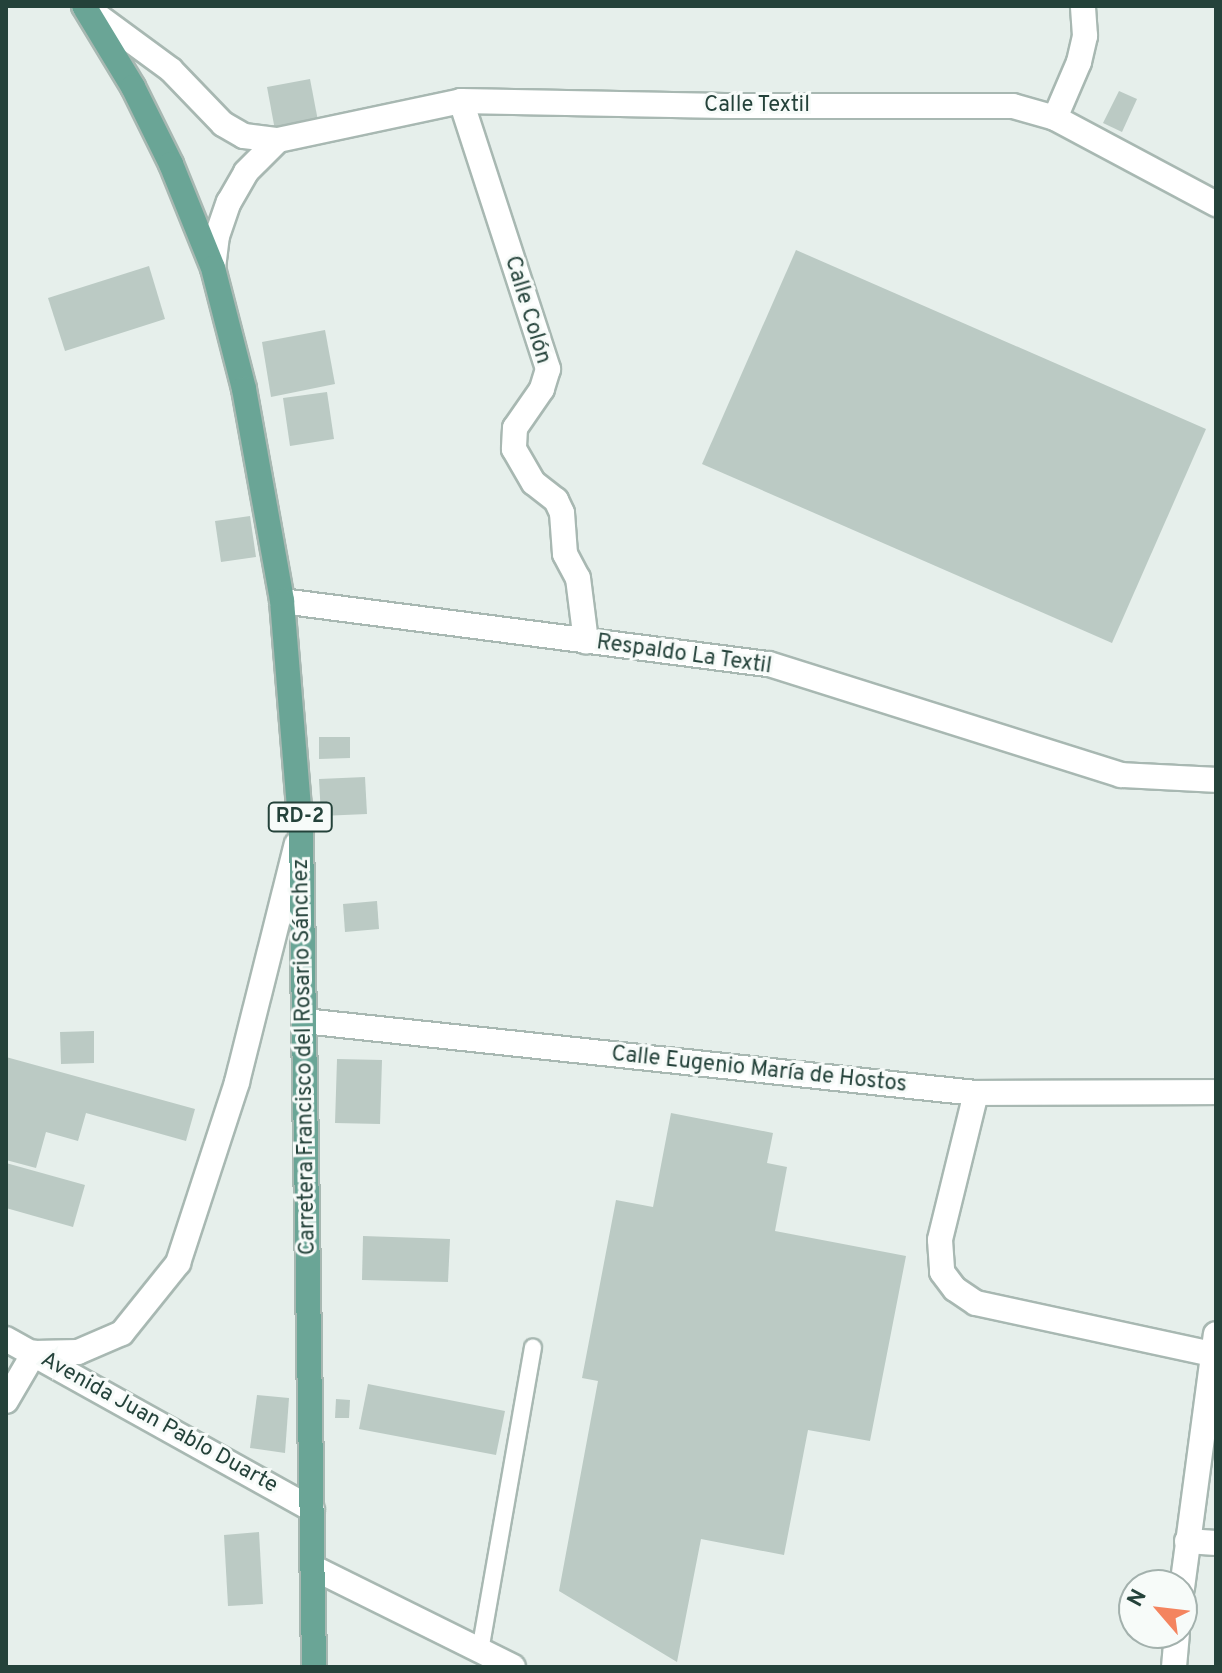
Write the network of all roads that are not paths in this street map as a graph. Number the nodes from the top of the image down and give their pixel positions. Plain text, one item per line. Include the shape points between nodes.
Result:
1 (84, 6) edge
2 (1083, 6) edge
3 (461, 101) junction
4 (1055, 118) junction
5 (278, 140) junction
6 (1216, 203) edge
7 (213, 268) junction
8 (282, 601) junction
9 (586, 641) junction
10 (1216, 780) edge
11 (301, 830) junction
12 (304, 1021) junction
13 (1216, 1092) edge
14 (976, 1093) junction
15 (6, 1339) edge
16 (1213, 1344) edge
17 (533, 1348) dead end
18 (34, 1353) junction
19 (6, 1401) edge
20 (312, 1509) junction
21 (1187, 1541) junction
22 (1216, 1543) edge
23 (314, 1568) junction
24 (1184, 1569) edge
25 (480, 1651) junction
26 (314, 1667) edge
27 (513, 1667) edge

1 - 5 street, Calle Textil via 171,70 223,124 244,136
1 - 7 main road, Carretera Francisco del Rosario Sánchez / RD-2 via 171,164
2 - 4 street via 1082,49
3 - 4 street, Calle Textil via 1013,106
3 - 5 street, Calle Textil
3 - 9 street, Calle Colón via 548,369 542,389 515,428 514,449 534,483 556,500 562,513 565,554 578,578
4 - 6 street, Calle Textil
5 - 7 street via 246,172 229,202
7 - 8 main road, Carretera Francisco del Rosario Sánchez / RD-2 via 244,389
8 - 9 street, Respaldo La Textil
8 - 11 main road, Carretera Francisco del Rosario Sánchez / RD-2
9 - 10 street, Respaldo La Textil via 769,664 1121,775
11 - 12 main road, Carretera Francisco del Rosario Sánchez / RD-2
11 - 18 street via 233,1096 178,1263 122,1333 78,1352
12 - 14 street, Calle Eugenio María de Hostos
12 - 20 main road, Carretera Francisco del Rosario Sánchez / RD-2
13 - 14 street, Calle Eugenio María de Hostos
14 - 16 street via 940,1240 942,1272 955,1289 976,1303
15 - 18 street, Avenida Juan Pablo Duarte
16 - 21 street
17 - 25 lane
18 - 19 street
18 - 20 street, Avenida Juan Pablo Duarte
20 - 23 main road, Carretera Francisco del Rosario Sánchez / RD-2
21 - 22 street
21 - 24 street
23 - 25 street
23 - 26 main road, Carretera Francisco del Rosario Sánchez / RD-2
25 - 27 street

